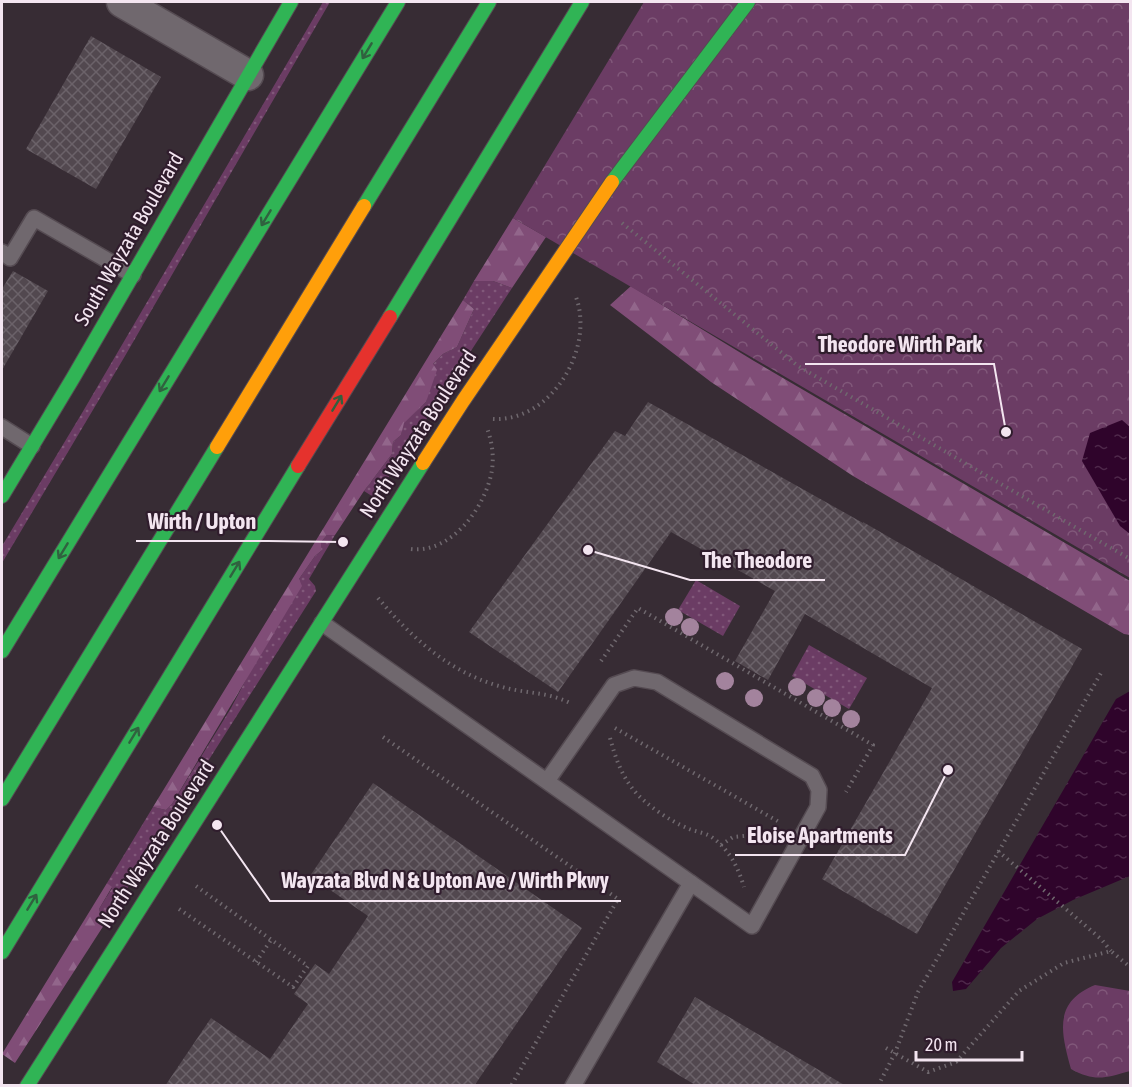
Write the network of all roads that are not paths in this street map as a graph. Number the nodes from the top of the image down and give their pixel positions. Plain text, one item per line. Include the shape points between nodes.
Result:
1 (122, 2) edge
2 (291, 2) edge
3 (398, 2) edge
4 (489, 2) edge
5 (582, 2) edge
6 (748, 2) edge
7 (248, 75) junction
8 (2, 252) edge
9 (133, 275) junction
10 (2, 427) edge
11 (32, 446) junction
12 (2, 496) edge
13 (322, 623) junction
14 (2, 651) edge
15 (547, 781) junction
16 (2, 799) edge
17 (691, 883) junction
18 (2, 952) edge
19 (27, 1086) edge
20 (573, 1086) edge

1 - 7 street
2 - 7 main road, South Wayzata Boulevard
3 -> 14 main road
4 - 16 main road
18 -> 5 main road
6 - 13 main road, North Wayzata Boulevard via 588,216 463,401
7 - 9 main road, South Wayzata Boulevard
8 - 9 lane via 10,258 34,218
9 - 11 main road, South Wayzata Boulevard
10 - 11 lane
11 - 12 main road, South Wayzata Boulevard
13 - 15 lane
13 - 19 main road, North Wayzata Boulevard
15 - 17 lane
15 - 17 lane via 614,685 634,678 657,682 812,776 819,790 818,807 752,926
17 - 20 lane

